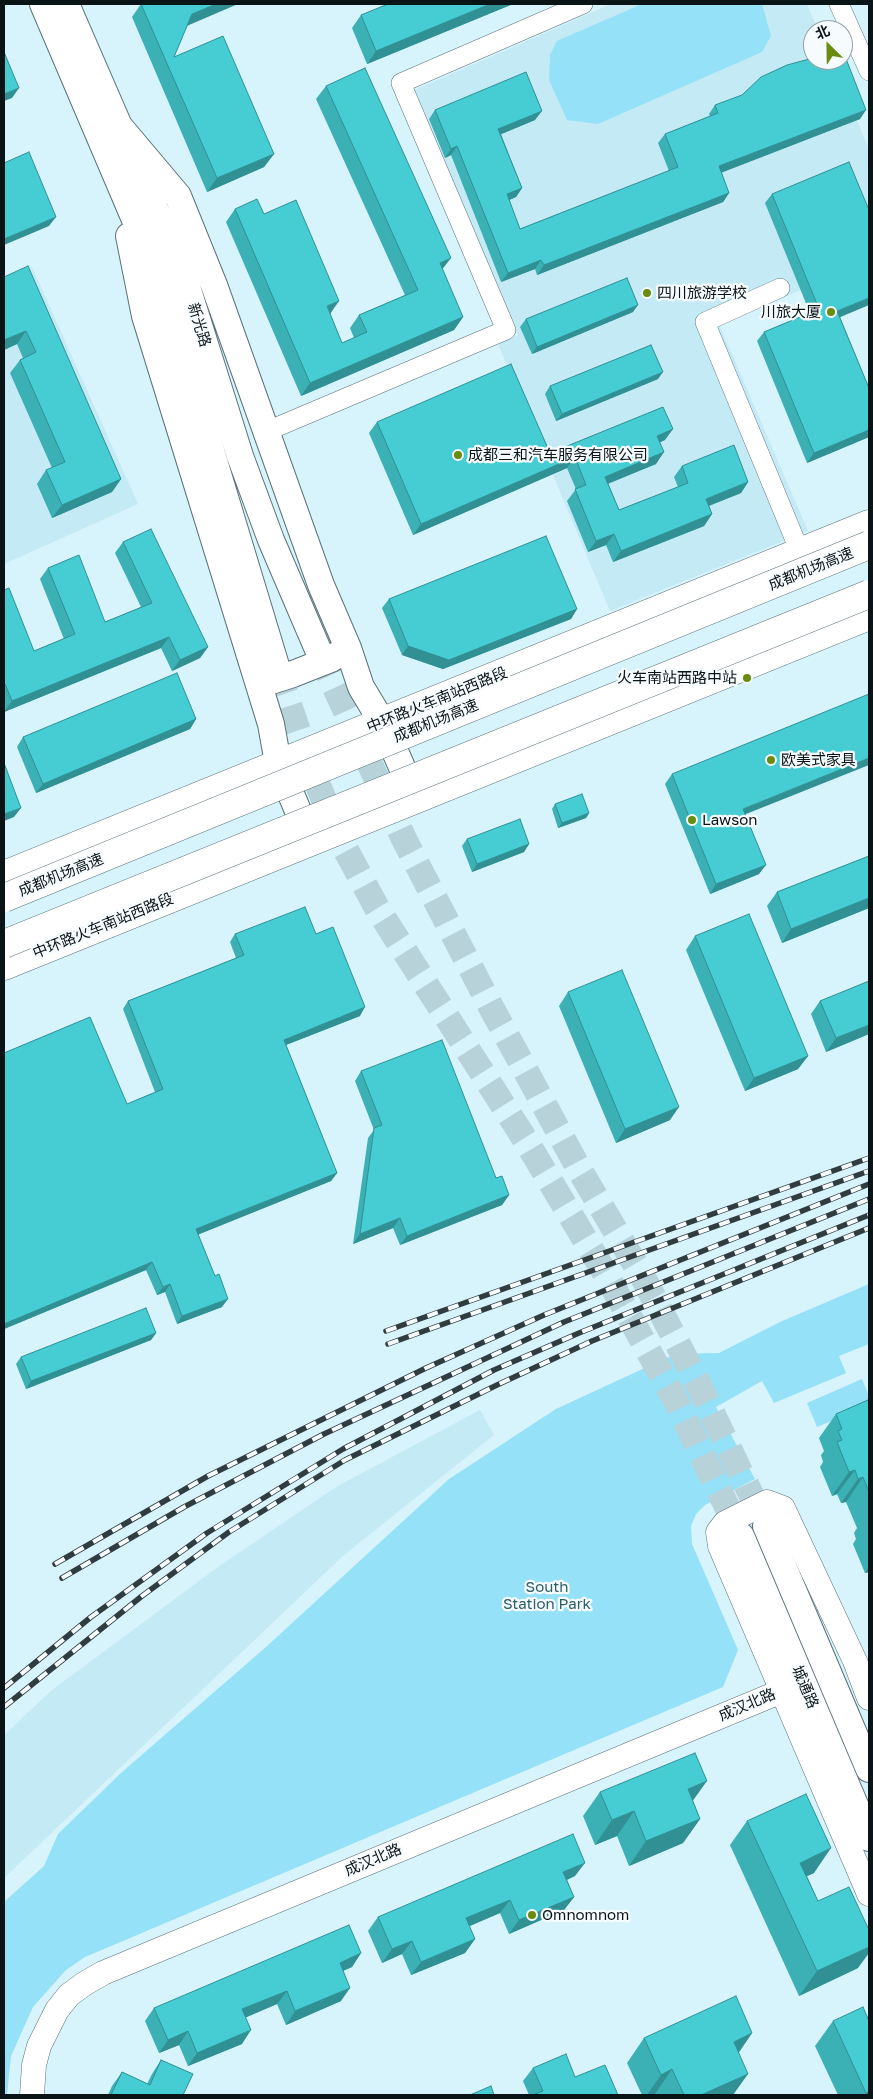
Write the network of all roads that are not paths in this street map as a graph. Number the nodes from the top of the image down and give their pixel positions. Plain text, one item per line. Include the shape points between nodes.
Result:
1 (43, 4) edge
2 (66, 4) edge
3 (583, 4) edge
4 (839, 4) edge
5 (869, 71) edge
6 (119, 126) junction
7 (780, 288) dead end
8 (265, 432) junction
9 (869, 524) edge
10 (869, 545) edge
11 (800, 552) junction
12 (869, 594) edge
13 (869, 616) edge
14 (348, 648) junction
15 (319, 652) tunnel mouth
16 (267, 674) junction
17 (382, 722) junction
18 (278, 763) junction
19 (416, 799) junction
20 (311, 842) junction
21 (4, 875) edge
22 (4, 898) edge
23 (4, 944) edge
24 (4, 966) edge
25 (766, 1526) tunnel mouth
26 (741, 1536) tunnel mouth
27 (862, 1658) edge
28 (782, 1691) junction
29 (869, 1698) edge
30 (869, 1769) edge
31 (869, 1838) edge
32 (869, 1894) edge
33 (32, 2095) edge

1 - 16 main road via 156,269
2 - 6 main road, 新光路
3 - 8 street via 401,83 506,330
4 - 5 street
6 - 8 main road via 178,196 214,285
6 - 15 main road, 新光路 via 182,271 240,456 271,540
7 - 11 street via 705,322
8 - 14 main road via 321,585
9 - 11 main road, 中环路火车南站西路段
10 - 22 main road, 成都机场高速, bridge
11 - 17 main road, 中环路火车南站西路段
12 - 23 main road, bridge
13 - 19 main road, 中环路火车南站西路段
14 - 16 main road via 331,659 293,674 271,681
14 - 17 main road via 361,687
16 - 18 main road
17 - 18 main road, 中环路火车南站西路段
17 - 19 main road
18 - 20 main road
18 - 21 main road, 中环路火车南站西路段
19 - 20 main road, 中环路火车南站西路段
20 - 24 main road, 中环路火车南站西路段
25 - 30 main road, 城通路
26 - 31 main road, 城通路
27 - 28 street via 783,1508 767,1502 725,1523 718,1532 720,1546
27 - 29 street
28 - 32 street
28 - 33 street, 成汉北路 via 103,1973 69,1995 57,2010 39,2046

